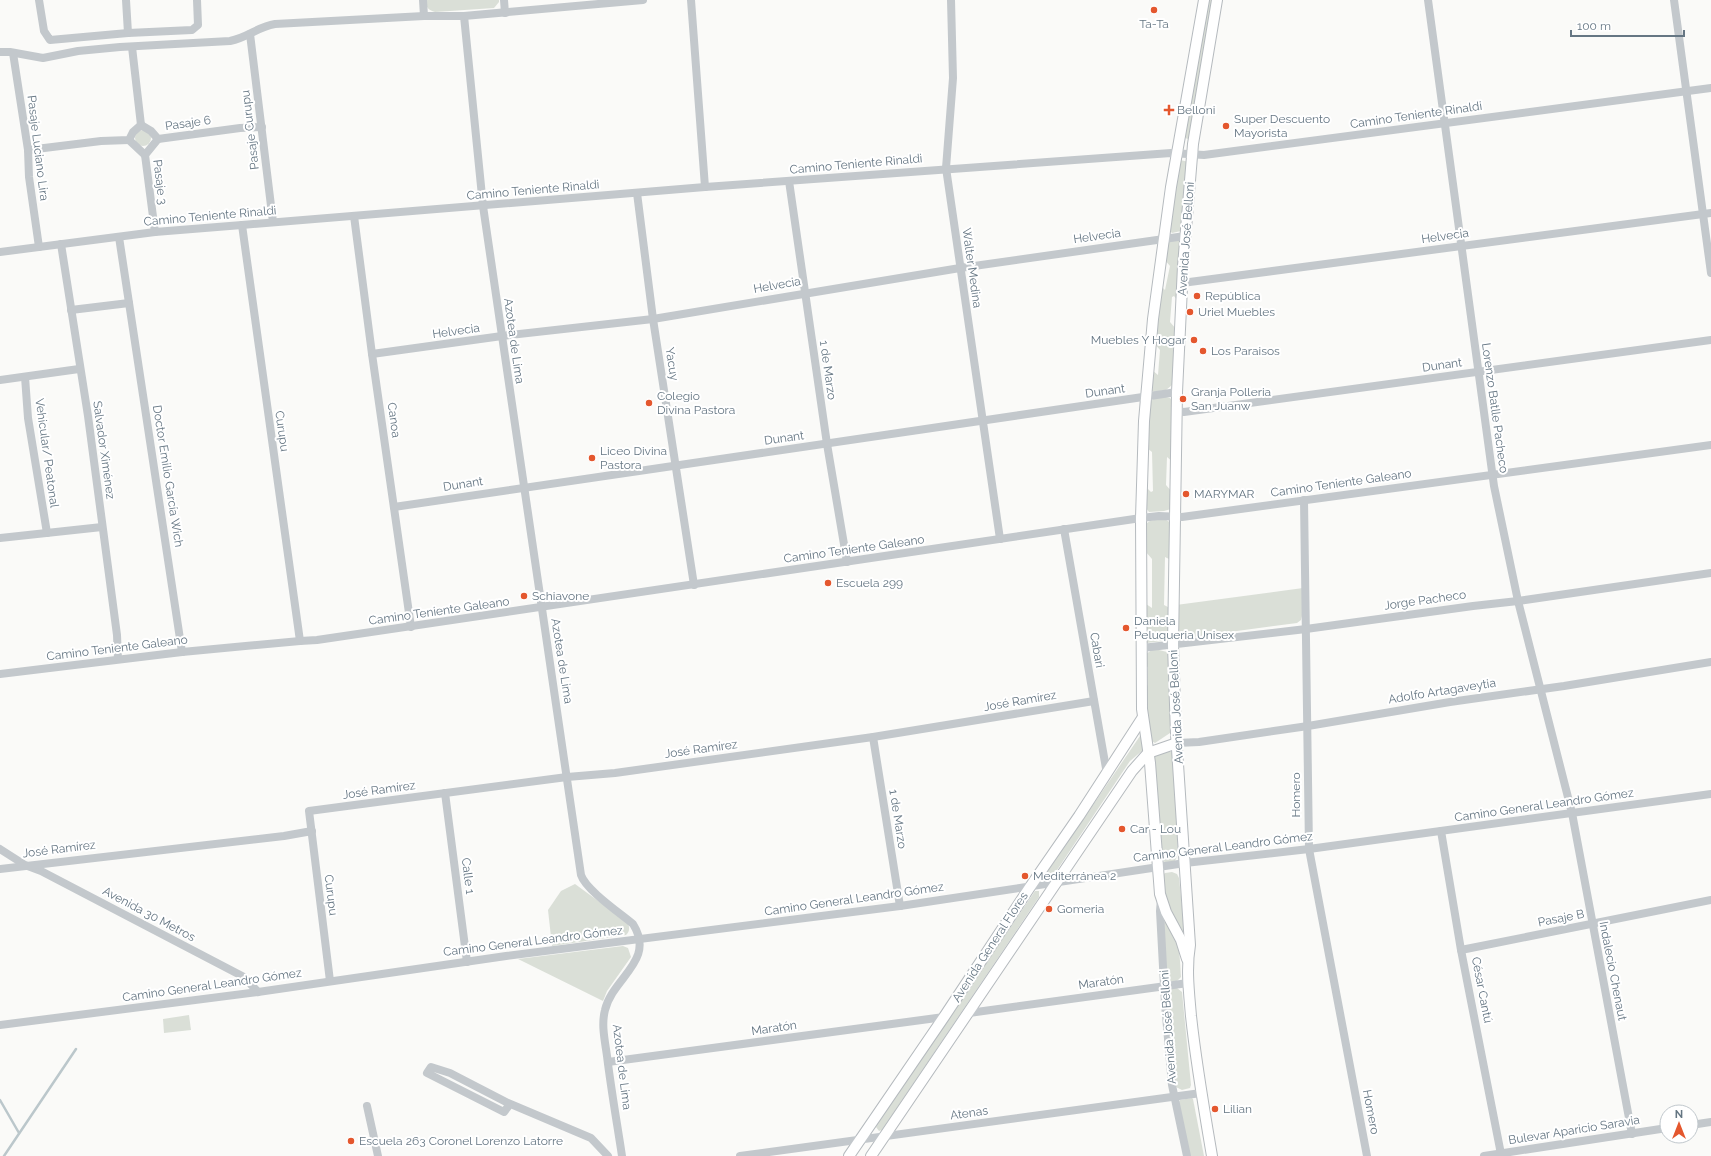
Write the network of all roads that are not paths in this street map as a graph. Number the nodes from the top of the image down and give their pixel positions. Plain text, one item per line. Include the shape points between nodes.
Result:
1 (38, 0) edge
2 (126, 0) edge
3 (198, 0) edge
4 (423, 0) edge
5 (504, 0) edge
6 (643, 0) edge
7 (691, 0) edge
8 (951, 0) edge
9 (1204, 0) edge
10 (1217, 0) edge
11 (1428, 0) edge
12 (1674, 0) edge
13 (505, 13) junction
14 (424, 16) junction
15 (464, 16) junction
16 (128, 33) junction
17 (250, 34) junction
18 (132, 47) junction
19 (0, 52) edge
20 (13, 53) junction
21 (1711, 88) edge
22 (1686, 91) junction
23 (1445, 123) junction
24 (142, 125) junction
25 (262, 127) junction
26 (158, 139) junction
27 (129, 140) junction
28 (28, 150) junction
29 (1177, 153) junction
30 (145, 155) junction
31 (1192, 155) junction
32 (946, 168) junction
33 (789, 181) junction
34 (705, 187) junction
35 (636, 193) junction
36 (483, 206) junction
37 (1707, 213) edge
38 (354, 216) junction
39 (273, 222) junction
40 (242, 225) junction
41 (155, 232) junction
42 (1185, 236) junction
43 (119, 237) junction
44 (1164, 239) junction
45 (61, 244) junction
46 (1462, 245) junction
47 (39, 247) junction
48 (0, 252) edge
49 (960, 268) junction
50 (1711, 273) edge
51 (1182, 283) junction
52 (805, 293) junction
53 (129, 303) junction
54 (71, 310) junction
55 (653, 319) junction
56 (502, 336) junction
57 (1711, 340) edge
58 (372, 354) junction
59 (79, 368) junction
60 (1477, 372) junction
61 (25, 377) junction
62 (0, 380) edge
63 (1177, 392) junction
64 (1146, 397) junction
65 (1177, 411) junction
66 (982, 421) junction
67 (827, 444) junction
68 (1711, 445) edge
69 (675, 466) junction
70 (1492, 475) junction
71 (524, 487) junction
72 (1304, 500) junction
73 (394, 507) junction
74 (1175, 516) junction
75 (1142, 518) junction
76 (102, 527) junction
77 (1064, 529) junction
78 (46, 533) junction
79 (0, 538) edge
80 (1000, 539) junction
81 (847, 562) junction
82 (1711, 574) edge
83 (694, 585) junction
84 (1518, 601) junction
85 (542, 608) junction
86 (411, 626) junction
87 (1306, 629) junction
88 (300, 640) junction
89 (1173, 645) junction
90 (1142, 648) junction
91 (182, 652) junction
92 (118, 660) junction
93 (1711, 662) edge
94 (0, 674) edge
95 (1541, 688) junction
96 (1094, 701) junction
97 (1143, 717) junction
98 (1308, 726) junction
99 (873, 737) junction
100 (1177, 743) junction
101 (1148, 752) junction
102 (1107, 774) junction
103 (567, 777) junction
104 (445, 794) junction
105 (1711, 794) edge
106 (309, 811) joint
107 (1572, 813) junction
108 (312, 831) junction
109 (1440, 831) junction
110 (0, 849) edge
111 (1308, 849) junction
112 (1185, 863) junction
113 (25, 865) junction
114 (1159, 867) junction
115 (0, 868) edge
116 (1056, 882) junction
117 (1030, 886) junction
118 (1161, 897) junction
119 (1711, 900) edge
120 (900, 906) junction
121 (1592, 924) junction
122 (640, 940) junction
123 (1461, 950) junction
124 (1187, 960) junction
125 (467, 962) junction
126 (330, 981) junction
127 (1188, 982) junction
128 (1165, 986) junction
129 (258, 992) junction
130 (969, 1013) junction
131 (944, 1017) junction
132 (0, 1025) edge
133 (608, 1062) junction
134 (1201, 1093) junction
135 (1174, 1097) junction
136 (510, 1104) junction
137 (367, 1106) dead end
138 (1711, 1122) edge
139 (1699, 1124) edge
140 (1659, 1129) edge
141 (1632, 1134) junction
142 (885, 1136) junction
143 (860, 1140) junction
144 (1519, 1153) edge
145 (1501, 1154) junction
146 (378, 1156) edge
147 (608, 1156) edge
148 (622, 1156) edge
149 (740, 1156) edge
150 (849, 1156) edge
151 (872, 1156) edge
152 (1187, 1156) edge
153 (1212, 1156) edge
154 (1367, 1156) edge
155 (1484, 1156) edge

1 - 16 street via 44,31 50,40
2 - 16 street
3 - 16 street via 198,24 192,30
4 - 14 street
5 - 13 street
6 - 13 street
7 - 34 street
8 - 32 street, Walter Medina via 953,78
9 - 29 main road, Avenida José Belloni
10 - 31 main road, Avenida José Belloni
11 - 23 street, Lorenzo Batlle Pacheco
12 - 22 street
13 - 15 street
14 - 15 street
14 - 17 street via 275,24 258,28
15 - 36 street, Azotea de Lima
17 - 18 street via 230,41
17 - 25 street, Pasaje Curupu
18 - 20 street via 78,51 43,58
18 - 24 street
19 - 20 street
20 - 28 street, Pasaje Luciano Lira
21 - 22 street, Camino Teniente Rinaldi
22 - 23 street, Camino Teniente Rinaldi
22 - 37 street
23 - 31 street, Camino Teniente Rinaldi
23 - 46 street, Lorenzo Batlle Pacheco
24 - 26 street, Pasaje 6 via 151,130
24 - 27 street via 133,132
25 - 26 street, Pasaje 6
25 - 39 street, Pasaje Curupu
26 - 30 street, Pasaje 3
27 - 28 street
27 - 30 street
28 - 47 street, Pasaje Luciano Lira via 29,177
29 - 31 street, Camino Teniente Rinaldi
29 - 32 street, Camino Teniente Rinaldi
29 - 44 main road, Avenida José Belloni
30 - 41 street, Pasaje 3
31 - 42 main road, Avenida José Belloni
32 - 33 street, Camino Teniente Rinaldi
32 - 49 street, Walter Medina
33 - 34 street, Camino Teniente Rinaldi
33 - 52 street, 1 de Marzo
34 - 35 street, Camino Teniente Rinaldi
35 - 36 street, Camino Teniente Rinaldi
35 - 55 street, Yacuy
36 - 38 street, Camino Teniente Rinaldi
36 - 56 street, Azotea de Lima
37 - 46 street, Helvecia
37 - 50 street
38 - 39 street, Camino Teniente Rinaldi
38 - 58 street, Canoa
39 - 40 street, Camino Teniente Rinaldi
40 - 41 street, Camino Teniente Rinaldi
40 - 88 street, Curupu
41 - 43 street, Camino Teniente Rinaldi
42 - 44 street, Helvecia
42 - 51 main road, Avenida José Belloni
43 - 45 street, Camino Teniente Rinaldi
43 - 53 street, Doctor Emilio García Wich
44 - 49 street, Helvecia
44 - 64 main road, Avenida José Belloni
45 - 47 street, Camino Teniente Rinaldi
45 - 54 street, Salvador Ximénez
46 - 51 street, Helvecia
46 - 60 street, Lorenzo Batlle Pacheco
47 - 48 street, Camino Teniente Rinaldi
49 - 52 street, Helvecia
49 - 66 street, Walter Medina
51 - 63 main road, Avenida José Belloni
52 - 55 street, Helvecia
52 - 67 street, 1 de Marzo
53 - 54 street
53 - 91 street, Doctor Emilio García Wich
54 - 59 street, Salvador Ximénez
55 - 56 street, Helvecia
55 - 69 street, Yacuy
56 - 58 street, Helvecia
56 - 71 street, Azotea de Lima
57 - 60 street, Dunant
58 - 73 street, Canoa
59 - 61 street
59 - 76 street, Salvador Ximénez via 88,416
60 - 65 street, Dunant
60 - 70 street, Lorenzo Batlle Pacheco
61 - 62 street
61 - 78 street, Vehicular/ Peatonal via 28,418
63 - 64 street, Dunant
63 - 65 main road, Avenida José Belloni
64 - 66 street, Dunant
64 - 75 main road, Avenida José Belloni
65 - 74 main road, Avenida José Belloni
66 - 67 street, Dunant
66 - 80 street, Walter Medina
67 - 69 street, Dunant
67 - 81 street, 1 de Marzo
68 - 70 street, Camino Teniente Galeano
69 - 71 street, Dunant
69 - 83 street, Yacuy
70 - 72 street, Camino Teniente Galeano
70 - 84 street, Lorenzo Batlle Pacheco
71 - 73 street, Dunant
71 - 85 street, Azotea de Lima
72 - 74 street, Camino Teniente Galeano
72 - 87 street, Homero
73 - 86 street, Canoa
74 - 75 street, Camino Teniente Galeano
74 - 89 main road, Avenida José Belloni
75 - 77 street, Camino Teniente Galeano
75 - 90 main road, Avenida José Belloni
76 - 78 street
76 - 92 street, Salvador Ximénez
77 - 80 street, Camino Teniente Galeano
77 - 96 street, Cabari
78 - 79 street
80 - 81 street, Camino Teniente Galeano
81 - 83 street, Camino Teniente Galeano
82 - 84 street, Jorge Pacheco
83 - 85 street, Camino Teniente Galeano
84 - 87 street, Jorge Pacheco
84 - 95 street, Lorenzo Batlle Pacheco
85 - 86 street, Camino Teniente Galeano
85 - 103 street, Azotea de Lima
86 - 88 street, Camino Teniente Galeano via 317,640
87 - 89 street, Jorge Pacheco
87 - 98 street, Homero
88 - 91 street, Camino Teniente Galeano
89 - 90 street, Jorge Pacheco
89 - 100 main road, Avenida José Belloni
90 - 97 main road, Avenida José Belloni
91 - 92 street, Camino Teniente Galeano
92 - 94 street, Camino Teniente Galeano
93 - 95 street, Adolfo Artagaveytia
95 - 98 street, Adolfo Artagaveytia
95 - 107 street, Lorenzo Batlle Pacheco
96 - 99 street, José Ramírez
96 - 102 street, Cabari
97 - 101 main road, Avenida José Belloni
97 - 102 main road, Avenida General Flores
98 - 100 street, Adolfo Artagaveytia
98 - 111 street, Homero
99 - 103 street, José Ramírez via 615,773
99 - 120 street, 1 de Marzo
100 - 101 main road
100 - 112 main road, Avenida José Belloni
101 - 114 main road, Avenida José Belloni
101 - 116 main road, Avenida General Flores via 1132,771
102 - 117 main road, Avenida General Flores
103 - 104 street, José Ramírez
103 - 122 street, Azotea de Lima via 582,879 633,924
104 - 106 street, José Ramírez
104 - 125 street, Calle 1
105 - 107 street, Camino General Leandro Gómez
106 - 108 street, Curupu
107 - 109 street, Camino General Leandro Gómez
107 - 121 street, Indalecio Chenaut
108 - 113 street, José Ramírez
108 - 126 street, Curupu
109 - 111 street, Camino General Leandro Gómez
109 - 123 street, César Cantú
110 - 113 street, Avenida 30 Metros
111 - 112 street, Camino General Leandro Gómez
111 - 154 street, Homero
112 - 114 street, Camino General Leandro Gómez
112 - 124 main road, Avenida José Belloni via 1190,945
113 - 115 street, José Ramírez
113 - 129 street, Avenida 30 Metros via 244,977
114 - 116 street, Camino General Leandro Gómez
114 - 118 main road, Avenida José Belloni
116 - 117 street, Camino General Leandro Gómez
116 - 130 main road, Avenida General Flores
117 - 120 street, Camino General Leandro Gómez
117 - 131 main road, Avenida General Flores
118 - 124 main road, Avenida José Belloni via 1181,940
118 - 128 street, Avenida José Belloni
119 - 121 street, Pasaje B
120 - 122 street, Camino General Leandro Gómez
121 - 123 street, Pasaje B
121 - 141 street, Indalecio Chenaut
122 - 125 street, Camino General Leandro Gómez
122 - 133 street, Azotea de Lima via 638,958 613,991 605,1010
123 - 145 street, César Cantú
124 - 127 main road, Avenida José Belloni
125 - 126 street, Camino General Leandro Gómez
126 - 129 street, Camino General Leandro Gómez
127 - 128 street, Maratón
127 - 134 main road, Avenida José Belloni
128 - 130 street, Maratón
128 - 135 street, Avenida José Belloni
129 - 132 street, Camino General Leandro Gómez
130 - 142 main road, Avenida General Flores
131 - 133 street, Maratón
131 - 143 main road, Avenida General Flores
133 - 148 street, Azotea de Lima
134 - 135 street, Atenas
134 - 153 main road, Avenida José Belloni
135 - 142 street, Atenas
135 - 152 street, Avenida José Belloni
136 - 136 street via 450,1073 431,1067 427,1073 504,1112
136 - 147 street via 591,1138
137 - 146 street
138 - 139 street
140 - 141 street, Bulevar Aparicio Saravia
141 - 144 street, Bulevar Aparicio Saravia
142 - 143 street, Atenas
142 - 151 main road, Avenida General Flores
143 - 149 street, Atenas
143 - 150 main road, Avenida General Flores
144 - 145 street, Bulevar Aparicio Saravia
145 - 155 street, Bulevar Aparicio Saravia

